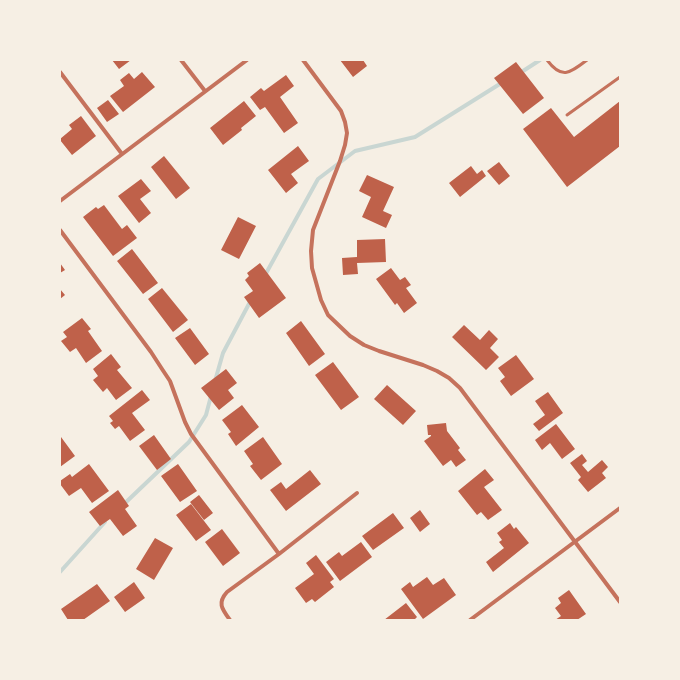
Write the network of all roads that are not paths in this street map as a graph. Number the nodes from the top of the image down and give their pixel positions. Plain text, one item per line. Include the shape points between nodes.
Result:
1 (181, 60) edge
2 (247, 60) edge
3 (302, 60) edge
4 (547, 60) edge
5 (587, 60) edge
6 (60, 72) edge
7 (620, 77) edge
8 (205, 92) junction
9 (567, 115) dead end
10 (122, 154) junction
11 (60, 201) edge
12 (60, 230) edge
13 (357, 493) dead end
14 (620, 508) edge
15 (575, 542) junction
16 (279, 554) junction
17 (620, 602) edge
18 (230, 620) edge
19 (470, 620) edge

1 - 8 street
2 - 8 street
3 - 15 street via 340,111 347,133 340,161 313,230 312,268 320,300 328,315 350,336 364,345 437,371 460,388
4 - 5 lane via 558,72 567,73
6 - 10 street
7 - 9 lane
8 - 10 street
10 - 11 street
12 - 16 street via 151,352 170,381 191,434
13 - 16 street
14 - 15 street
15 - 17 street
15 - 19 street
16 - 18 street via 222,597 222,607

